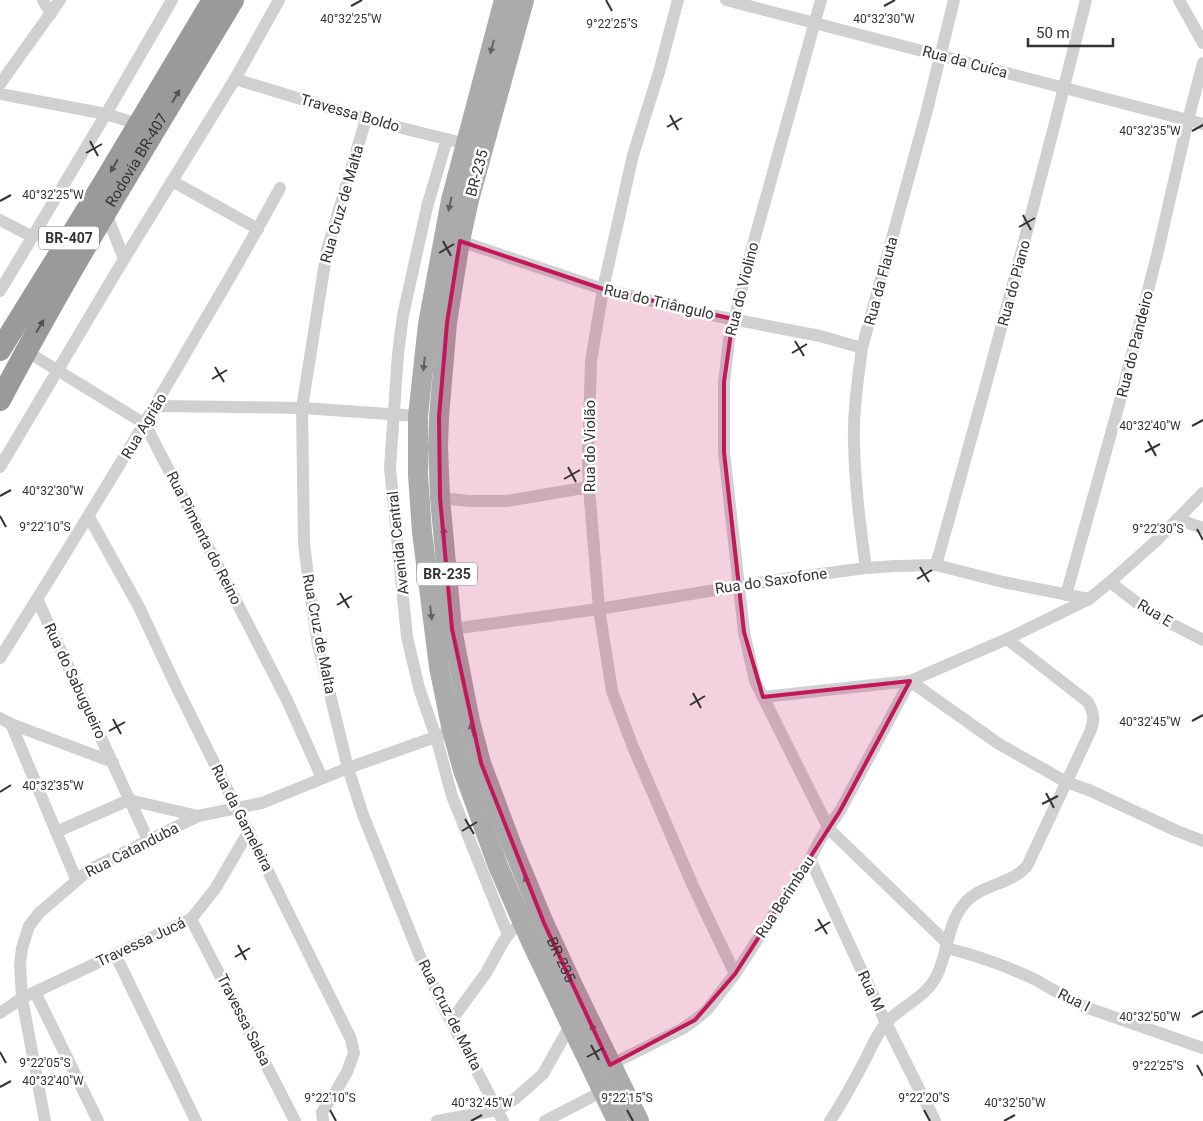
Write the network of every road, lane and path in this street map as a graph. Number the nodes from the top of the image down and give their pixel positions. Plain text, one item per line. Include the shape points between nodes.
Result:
1 (42, 0) edge
2 (60, 0) edge
3 (172, 0) edge
4 (213, 0) edge
5 (233, 0) edge
6 (278, 0) edge
7 (504, 0) edge
8 (524, 0) edge
9 (678, 0) edge
10 (726, 0) edge
11 (821, 0) edge
12 (954, 0) edge
13 (1086, 0) edge
14 (1179, 0) edge
15 (52, 14) junction
16 (816, 24) junction
17 (1203, 43) edge
18 (940, 56) junction
19 (1203, 63) edge
20 (235, 79) junction
21 (0, 84) edge
22 (1064, 89) junction
23 (0, 94) edge
24 (106, 114) junction
25 (366, 119) junction
26 (1188, 120) junction
27 (138, 124) junction
28 (1203, 124) edge
29 (456, 142) junction
30 (172, 181) junction
31 (280, 188) dead end
32 (106, 213) junction
33 (0, 220) edge
34 (258, 230) junction
35 (33, 237) junction
36 (460, 241) junction
37 (124, 259) junction
38 (603, 289) junction
39 (0, 291) edge
40 (733, 318) junction
41 (862, 348) junction
42 (0, 350) edge
43 (26, 351) junction
44 (57, 370) junction
45 (0, 400) edge
46 (156, 406) junction
47 (302, 408) junction
48 (394, 414) junction
49 (418, 416) junction
50 (145, 424) junction
51 (0, 467) edge
52 (589, 487) junction
53 (1203, 492) edge
54 (440, 498) junction
55 (89, 517) junction
56 (1177, 519) junction
57 (1203, 528) edge
58 (936, 565) junction
59 (866, 568) junction
60 (1110, 582) junction
61 (739, 586) junction
62 (1066, 595) junction
63 (37, 599) junction
64 (1089, 599) junction
65 (599, 609) junction
66 (452, 629) junction
67 (1007, 639) junction
68 (1203, 640) edge
69 (0, 658) edge
70 (910, 681) junction
71 (763, 696) junction
72 (5, 721) edge
73 (444, 734) junction
74 (113, 762) junction
75 (472, 767) junction
76 (348, 768) junction
77 (322, 778) junction
78 (1066, 782) junction
79 (129, 800) junction
80 (237, 810) junction
81 (198, 816) junction
82 (829, 829) junction
83 (249, 831) junction
84 (56, 832) junction
85 (148, 840) junction
86 (1203, 841) edge
87 (810, 859) junction
88 (76, 879) junction
89 (521, 918) junction
90 (191, 919) junction
91 (508, 935) junction
92 (947, 946) junction
93 (115, 954) junction
94 (735, 974) junction
95 (35, 992) junction
96 (22, 998) junction
97 (0, 1013) edge
98 (451, 1021) junction
99 (886, 1023) junction
100 (571, 1024) junction
101 (1203, 1048) edge
102 (610, 1065) junction
103 (601, 1092) junction
104 (500, 1115) edge
105 (45, 1121) edge
106 (98, 1121) edge
107 (196, 1121) edge
108 (296, 1121) edge
109 (323, 1121) edge
110 (437, 1121) edge
111 (545, 1121) edge
112 (617, 1121) edge
113 (639, 1121) edge
114 (830, 1121) edge
115 (936, 1121) edge

1 - 15 street
2 - 15 street
3 - 24 street
4 - 27 highway, BR-407
32 -> 5 highway, Rodovia BR-407 / BR-407
6 - 20 street
7 -> 29 main road, BR-235 / BR-235
8 - 36 main road, BR-235 / BR-235
9 - 38 street, Rua do Violão via 633,155
10 - 16 street, Rua da Cuíca
11 - 16 street, Rua do Violino
12 - 18 street, Rua da Flauta
13 - 22 street, Rua do Piano
14 - 17 street
15 - 21 street
16 - 18 street, Rua da Cuíca
16 - 40 street, Rua do Violino
18 - 22 street, Rua da Cuíca
18 - 41 street, Rua da Flauta
19 - 26 street, Rua do Pandeiro
20 - 25 street, Travessa Boldo
20 - 30 street
22 - 26 street, Rua da Cuíca
22 - 58 street, Rua do Piano
23 - 24 street
24 - 27 street
24 - 35 street
25 - 29 street, Travessa Boldo
25 - 47 street, Rua Cruz de Malta via 327,250
26 - 28 street, Rua da Cuíca
26 - 62 street, Rua do Pandeiro via 1129,366
27 -> 42 highway, Rodovia BR-407 / BR-407
29 - 48 street, Avenida Central via 427,208 403,314
29 -> 49 main road, BR-235 / BR-235 via 451,200 428,324
30 - 34 street
30 - 37 street
31 - 34 street, Rua Agrião
32 - 37 street
43 -> 32 highway, Rodovia BR-407 / BR-407
33 - 35 street
34 - 46 street, Rua Agrião
35 - 39 street
36 - 38 street, Rua do Triângulo
36 - 54 main road, BR-235 / BR-235 via 442,366
37 - 44 street
38 - 40 street, Rua do Triângulo
38 - 52 street, Rua do Violão via 591,361
40 - 41 street, Rua do Triângulo
40 - 61 street, Rua do Violino via 724,382 724,452
41 - 59 street, Rua da Flauta via 854,441
43 - 44 street
43 - 45 highway, Rodovia BR-407 / BR-407
44 - 50 street
44 - 51 street
46 - 47 street
46 - 50 street, Rua Agrião
47 - 48 street
47 - 76 street, Rua Cruz de Malta via 304,543 310,593 318,645
48 - 49 street
48 - 73 street, Avenida Central via 390,468 407,637 419,688
49 -> 73 main road, BR-235 / BR-235 via 422,532
50 - 55 street, Rua Agrião
50 - 77 street, Rua Pimenta do Reino via 283,692
52 - 54 street via 507,501
52 - 65 street, Rua do Violão
53 - 56 street
66 -> 54 main road, BR-235 / BR-235
55 - 63 street, Rua Agrião
55 - 80 street, Rua da Gameleira via 139,607
56 - 57 street
56 - 60 street
58 - 59 street, Rua do Saxofone
58 - 62 street, Rua do Saxofone
59 - 61 street, Rua do Saxofone
60 - 64 street
60 - 68 street, Rua E via 1148,610
61 - 65 street, Rua do Saxofone
61 - 71 street, Rua do Violino via 749,659
62 - 64 street, Rua do Saxofone
63 - 69 street, Rua Agrião
63 - 74 street, Rua do Sabugueiro
64 - 67 street
65 - 66 street, Rua do Saxofone
65 - 94 street, Rua do Violão via 612,691 619,714 693,886
75 -> 66 main road, BR-235 / BR-235 via 470,721
67 - 70 street
67 - 78 street via 1079,694 1093,711 1094,722
70 - 71 street
70 - 78 street via 999,744
70 - 82 street, Rua Berimbau
71 - 82 street, Rua do Violino
72 - 74 street, Rua do Sabugueiro
72 - 84 street
73 - 75 main road, BR-235 / BR-235
73 - 76 street
73 - 91 street, Avenida Central via 452,796
74 - 79 street, Rua do Sabugueiro
75 - 89 main road, BR-235 / BR-235 via 494,857
102 -> 75 main road, BR-235 / BR-235 via 512,846
76 - 77 street
76 - 98 street, Rua Cruz de Malta via 362,815 421,959
77 - 80 street
78 - 86 street
78 - 92 street via 1026,866 1014,877 967,900 951,928
79 - 81 street
79 - 84 street
79 - 85 street, Rua do Sabugueiro
80 - 81 street, Rua Catanduba
80 - 83 street, Rua da Gameleira
81 - 85 street, Rua Catanduba
82 - 87 street, Rua Berimbau
82 - 92 street, Rua do Violino
83 - 90 street, Travessa Jucá via 215,889
83 - 109 street, Rua da Gameleira via 352,1039 354,1053 347,1072 322,1112
84 - 88 street
85 - 88 street, Rua Catanduba
87 - 94 street, Rua Berimbau
87 - 99 street, Rua M
88 - 96 street, Rua Catanduba via 29,926 20,965
89 - 91 street
89 - 100 main road, BR-235 / BR-235
90 - 93 street, Travessa Jucá
90 - 108 street, Travessa Salsa
91 - 98 street via 486,973
92 - 99 street via 936,979
92 - 101 street, Rua I via 1033,979 1085,1007
93 - 95 street, Travessa Jucá
93 - 107 street
94 - 102 street, Rua Berimbau via 695,1020
95 - 96 street, Travessa Jucá
95 - 106 street
96 - 97 street, Travessa Jucá
96 - 105 street, Rua Catanduba
98 - 104 street, Rua Cruz de Malta
99 - 114 street
99 - 115 street, Rua M
100 - 103 main road, BR-235 / BR-235
100 - 104 street via 543,1074
102 - 113 main road, BR-235 / BR-235
103 - 111 street
103 - 112 main road, BR-235 / BR-235
104 - 110 street

